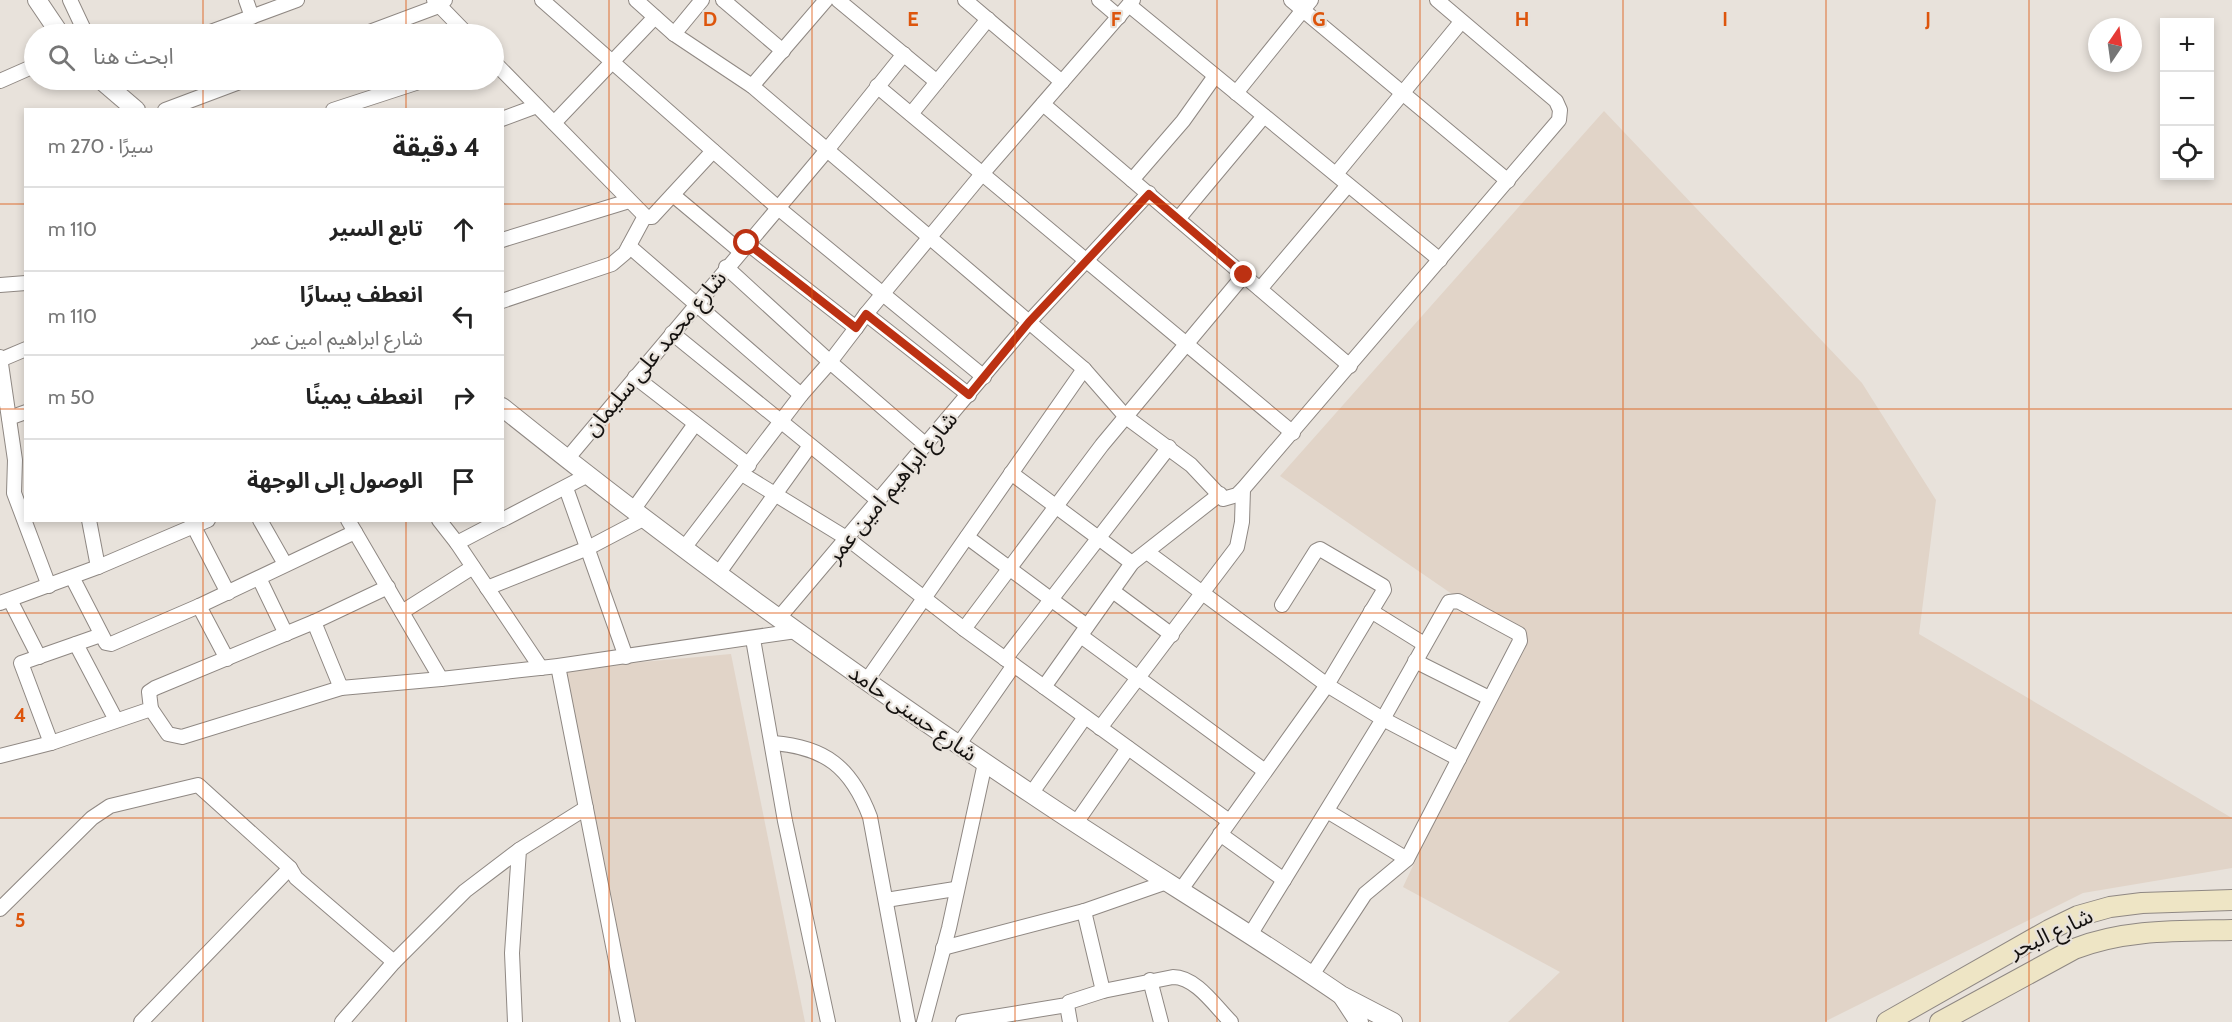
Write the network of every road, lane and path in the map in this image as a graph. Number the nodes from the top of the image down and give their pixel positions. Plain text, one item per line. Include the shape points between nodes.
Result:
1 (37, 0) edge
2 (246, 0) edge
3 (297, 0) edge
4 (542, 0) edge
5 (636, 0) edge
6 (702, 0) edge
7 (723, 0) edge
8 (826, 0) edge
9 (838, 0) edge
10 (965, 0) edge
11 (1099, 0) edge
12 (1291, 0) edge
13 (1437, 0) edge
14 (72, 1) edge
15 (439, 2) edge
16 (1131, 3) edge
17 (1307, 5) edge
18 (252, 17) junction
19 (656, 17) junction
20 (1119, 17) junction
21 (988, 19) junction
22 (1461, 22) junction
23 (53, 24) edge
24 (82, 24) edge
25 (233, 24) edge
26 (387, 24) edge
27 (458, 24) edge
28 (674, 34) junction
29 (783, 51) junction
30 (904, 54) junction
31 (612, 62) junction
32 (24, 70) edge
33 (504, 72) edge
34 (1215, 76) junction
35 (0, 81) edge
36 (937, 81) junction
37 (1062, 82) junction
38 (752, 86) junction
39 (877, 86) junction
40 (114, 90) edge
41 (218, 90) edge
42 (394, 90) edge
43 (1236, 93) junction
44 (1403, 93) junction
45 (1043, 104) junction
46 (537, 106) junction
47 (134, 108) edge
48 (170, 108) edge
49 (339, 108) edge
50 (911, 114) junction
51 (1264, 116) junction
52 (504, 118) edge
53 (554, 123) junction
54 (827, 150) junction
55 (713, 151) junction
56 (982, 174) junction
57 (1336, 174) junction
58 (1132, 180) junction
59 (1508, 181) junction
60 (1348, 185) junction
61 (1149, 194) junction
62 (673, 195) junction
63 (629, 201) junction
64 (777, 207) junction
65 (645, 216) junction
66 (1178, 219) junction
67 (929, 238) junction
68 (504, 239) edge
69 (629, 246) junction
70 (744, 247) junction
71 (1440, 260) junction
72 (1087, 261) junction
73 (726, 267) junction
74 (1244, 275) junction
75 (24, 283) edge
76 (0, 285) edge
77 (1260, 289) junction
78 (882, 294) junction
79 (504, 300) edge
80 (695, 305) junction
81 (866, 314) junction
82 (1029, 322) junction
83 (856, 328) junction
84 (672, 333) junction
85 (1187, 345) junction
86 (24, 350) edge
87 (0, 359) edge
88 (830, 362) junction
89 (1350, 366) junction
90 (1084, 369) junction
91 (635, 377) junction
92 (984, 377) junction
93 (801, 395) junction
94 (969, 395) junction
95 (3, 403) edge
96 (504, 409) edge
97 (24, 413) edge
98 (1126, 417) junction
99 (9, 418) junction
100 (695, 424) junction
101 (781, 424) junction
102 (1293, 433) junction
103 (926, 445) junction
104 (809, 447) junction
105 (1169, 447) junction
106 (567, 459) junction
107 (746, 470) junction
108 (1011, 473) junction
109 (588, 475) junction
110 (566, 488) junction
111 (1243, 489) junction
112 (1220, 494) junction
113 (774, 496) junction
114 (879, 501) junction
115 (1057, 507) junction
116 (639, 514) junction
117 (504, 519) edge
118 (24, 520) edge
119 (25, 522) edge
120 (89, 522) edge
121 (204, 522) edge
122 (261, 522) edge
123 (441, 522) edge
124 (498, 522) edge
125 (352, 526) edge
126 (194, 527) junction
127 (967, 537) junction
128 (1098, 538) junction
129 (848, 539) junction
130 (457, 543) junction
131 (588, 548) junction
132 (684, 548) junction
133 (1147, 552) junction
134 (1132, 563) junction
135 (285, 564) junction
136 (98, 567) junction
137 (473, 567) junction
138 (1010, 569) junction
139 (718, 574) junction
140 (72, 577) junction
141 (259, 578) junction
142 (49, 586) junction
143 (388, 587) junction
144 (487, 588) junction
145 (228, 592) junction
146 (1114, 592) junction
147 (1203, 593) junction
148 (925, 598) junction
149 (1051, 599) junction
150 (5, 602) edge
151 (1282, 605) dead end
152 (199, 606) junction
153 (1371, 611) junction
154 (402, 612) junction
155 (778, 619) junction
156 (314, 622) junction
157 (964, 629) junction
158 (796, 631) junction
159 (1084, 631) junction
160 (101, 634) junction
161 (286, 634) junction
162 (1172, 635) junction
163 (753, 639) junction
164 (76, 644) junction
165 (1424, 644) junction
166 (39, 657) junction
167 (626, 657) junction
168 (227, 659) junction
169 (1415, 661) junction
170 (1009, 662) junction
171 (558, 666) junction
172 (541, 668) junction
173 (1138, 678) junction
174 (441, 680) junction
175 (867, 681) junction
176 (1327, 685) junction
177 (1044, 687) junction
178 (341, 688) junction
179 (1489, 698) junction
180 (152, 709) junction
181 (1085, 717) junction
182 (1383, 719) junction
183 (116, 720) junction
184 (1100, 728) junction
185 (51, 743) junction
186 (773, 743) junction
187 (959, 744) junction
188 (1128, 748) junction
189 (0, 756) edge
190 (1459, 759) junction
191 (985, 763) junction
192 (1265, 771) junction
193 (1031, 794) junction
194 (586, 808) junction
195 (1326, 812) junction
196 (1229, 821) junction
197 (1076, 823) junction
198 (1220, 834) junction
199 (519, 850) junction
200 (1407, 859) junction
201 (290, 868) junction
202 (1284, 880) junction
203 (1174, 886) junction
204 (955, 889) junction
205 (886, 900) junction
206 (2232, 900) edge
207 (0, 909) edge
208 (1084, 911) junction
209 (2232, 930) edge
210 (1250, 935) junction
211 (943, 948) junction
212 (394, 962) junction
213 (1312, 975) junction
214 (1150, 980) junction
215 (1103, 991) junction
216 (1341, 994) junction
217 (1067, 1005) junction
218 (514, 1020) edge
219 (971, 1021) edge
220 (141, 1022) edge
221 (342, 1022) edge
222 (628, 1022) edge
223 (828, 1022) edge
224 (908, 1022) edge
225 (924, 1022) edge
226 (1070, 1022) edge
227 (1161, 1022) edge
228 (1231, 1022) edge
229 (1359, 1022) edge
230 (1393, 1022) edge
231 (1887, 1022) edge
232 (1940, 1022) edge

1 - 23 street
2 - 18 street
3 - 18 street
4 - 31 street
5 - 19 street
6 - 28 street
7 - 29 street
8 - 29 street
9 - 30 street
10 - 21 street
11 - 20 street
12 - 17 street
13 - 22 street
14 - 24 street
15 - 26 street
15 - 27 street
16 - 20 street
16 - 34 street
17 - 43 street
17 - 44 street
18 - 25 street
19 - 28 street
19 - 31 street
20 - 37 street
21 - 36 street
21 - 37 street
22 - 44 street
22 - 59 street via 1559,105 1559,120
28 - 38 street
29 - 38 street
30 - 36 street
30 - 39 street, شارع محمد على سليمان
31 - 53 street
31 - 55 street
32 - 35 street
33 - 46 street
34 - 43 street
34 - 58 street via 1183,121
36 - 50 street
37 - 45 street
38 - 54 street
39 - 50 street
39 - 54 street, شارع محمد على سليمان
40 - 47 street
41 - 48 street
42 - 49 street
43 - 51 street
44 - 57 street
44 - 59 street
45 - 56 street
45 - 58 street
46 - 52 street
46 - 53 street
50 - 56 street
51 - 57 street
51 - 66 street
53 - 63 street
54 - 64 street, شارع محمد على سليمان
54 - 67 street
55 - 62 street
55 - 64 street
56 - 67 street
56 - 72 street
57 - 60 street
58 - 61 street
59 - 71 street
60 - 71 street
60 - 77 street
61 - 66 street
61 - 72 street, شارع ابراهيم امين عمر
62 - 65 street via 652,217
62 - 70 street
63 - 65 street
63 - 68 street
64 - 70 street, شارع محمد على سليمان
64 - 78 street
65 - 69 street
66 - 74 street
67 - 78 street
67 - 82 street
69 - 79 street via 612,264
69 - 80 street
70 - 73 street, شارع محمد على سليمان
70 - 83 street
71 - 89 street
72 - 82 street, شارع ابراهيم امين عمر
72 - 85 street
73 - 80 street, شارع محمد على سليمان
73 - 88 street
74 - 77 street
74 - 85 street
75 - 76 street
77 - 89 street
78 - 81 street
78 - 92 street
80 - 84 street, شارع محمد على سليمان
80 - 93 street
81 - 83 street
81 - 94 street
82 - 90 street
82 - 92 street, شارع ابراهيم امين عمر
83 - 88 street
84 - 91 street, شارع محمد على سليمان
84 - 101 street
85 - 98 street
85 - 102 street
86 - 87 street
87 - 95 street
88 - 93 street
88 - 103 street
89 - 102 street
90 - 98 street
90 - 108 street
91 - 100 street
91 - 106 street, شارع محمد على سليمان
92 - 94 street, شارع ابراهيم امين عمر
93 - 101 street
94 - 103 street, شارع ابراهيم امين عمر
95 - 99 street
96 - 106 street, شارع حسنى حامد
97 - 99 street
98 - 105 street
98 - 115 street
99 - 118 street via 15,460 14,493
100 - 107 street
100 - 116 street
101 - 104 street
101 - 107 street
102 - 111 street
103 - 114 street, شارع ابراهيم امين عمر
104 - 113 street
104 - 114 street
105 - 112 street
105 - 128 street
106 - 109 street, شارع حسنى حامد
107 - 113 street
107 - 132 street
108 - 115 street
108 - 127 street
109 - 110 street
109 - 116 street, شارع حسنى حامد
110 - 117 street
110 - 131 street
111 - 112 street via 1230,498 1223,499
111 - 147 street via 1237,547
112 - 133 street
113 - 129 street
113 - 139 street
114 - 129 street, شارع ابراهيم امين عمر
115 - 128 street
115 - 138 street
116 - 131 street
116 - 132 street, شارع حسنى حامد
119 - 142 street
120 - 136 street
121 - 126 street
122 - 135 street
123 - 130 street
124 - 130 street
125 - 135 street
125 - 143 street
126 - 136 street
126 - 145 street
127 - 138 street
127 - 148 street
128 - 134 street
128 - 149 street
129 - 148 street
129 - 155 street, شارع ابراهيم امين عمر
130 - 137 street
131 - 144 street
131 - 167 street
132 - 139 street, شارع حسنى حامد
133 - 134 street
133 - 147 street
134 - 146 street
135 - 141 street
136 - 140 street
137 - 144 street
137 - 154 street
138 - 149 street
138 - 157 street
139 - 155 street, شارع حسنى حامد
140 - 142 street
140 - 160 street
141 - 145 street
141 - 161 street
142 - 150 street
143 - 154 street
143 - 156 street
144 - 172 street
145 - 152 street
146 - 159 street
146 - 162 street
147 - 162 street
147 - 176 street
148 - 157 street
148 - 175 street
149 - 159 street
149 - 170 street
150 - 166 street
151 - 153 street via 1320,549 1383,584
152 - 160 street via 117,643 106,643
152 - 168 street
153 - 165 street
153 - 176 street
154 - 174 street
155 - 158 street, شارع حسنى حامد
156 - 161 street
156 - 178 street
157 - 170 street
158 - 163 street
158 - 175 street, شارع حسنى حامد
159 - 173 street
159 - 177 street
160 - 164 street
161 - 168 street
162 - 173 street
163 - 167 street
163 - 186 street
164 - 166 street
164 - 183 street
165 - 169 street
165 - 179 street via 1451,600 1519,634 1520,641
166 - 185 street via 21,663
167 - 171 street
168 - 180 street via 155,688 149,692
169 - 179 street
169 - 182 street
170 - 177 street
170 - 187 street
171 - 172 street
171 - 194 street
172 - 174 street
173 - 184 street
173 - 192 street
174 - 178 street
175 - 187 street, شارع حسنى حامد
176 - 182 street
176 - 192 street
177 - 181 street
178 - 180 street via 182,736 168,734
179 - 190 street
180 - 183 street
181 - 184 street
181 - 193 street
182 - 190 street
182 - 195 street
183 - 185 street
184 - 188 street
185 - 189 street
186 - 205 street via 812,749 830,759 850,779 870,817
186 - 223 street via 785,821
187 - 191 street, شارع حسنى حامد
188 - 196 street
188 - 197 street
190 - 200 street
191 - 193 street, شارع حسنى حامد
191 - 204 street
192 - 196 street
193 - 197 street, شارع حسنى حامد
194 - 199 street
194 - 222 street
195 - 200 street
195 - 202 street
196 - 198 street
197 - 203 street, شارع حسنى حامد
198 - 202 street
198 - 203 street
199 - 212 street via 465,891
199 - 218 street via 512,954
200 - 213 street via 1365,894
201 - 207 street via 198,785 110,806 92,818
201 - 212 street via 296,878
201 - 220 street
202 - 210 street
203 - 208 street
203 - 210 street, شارع حسنى حامد
204 - 205 street
204 - 211 street
205 - 224 street
206 - 231 main road, شارع البحر via 2142,903 2078,916
208 - 211 street
208 - 215 street
209 - 232 main road, شارع البحر via 2141,932 2095,940
210 - 213 street, شارع حسنى حامد
211 - 225 street
212 - 221 street
213 - 216 street, شارع حسنى حامد
214 - 215 street
214 - 227 street
214 - 228 street via 1173,976 1187,979
215 - 217 street
216 - 229 street, شارع حسنى حامد
216 - 230 street, شارع حسنى حامد
217 - 219 street
217 - 226 street

